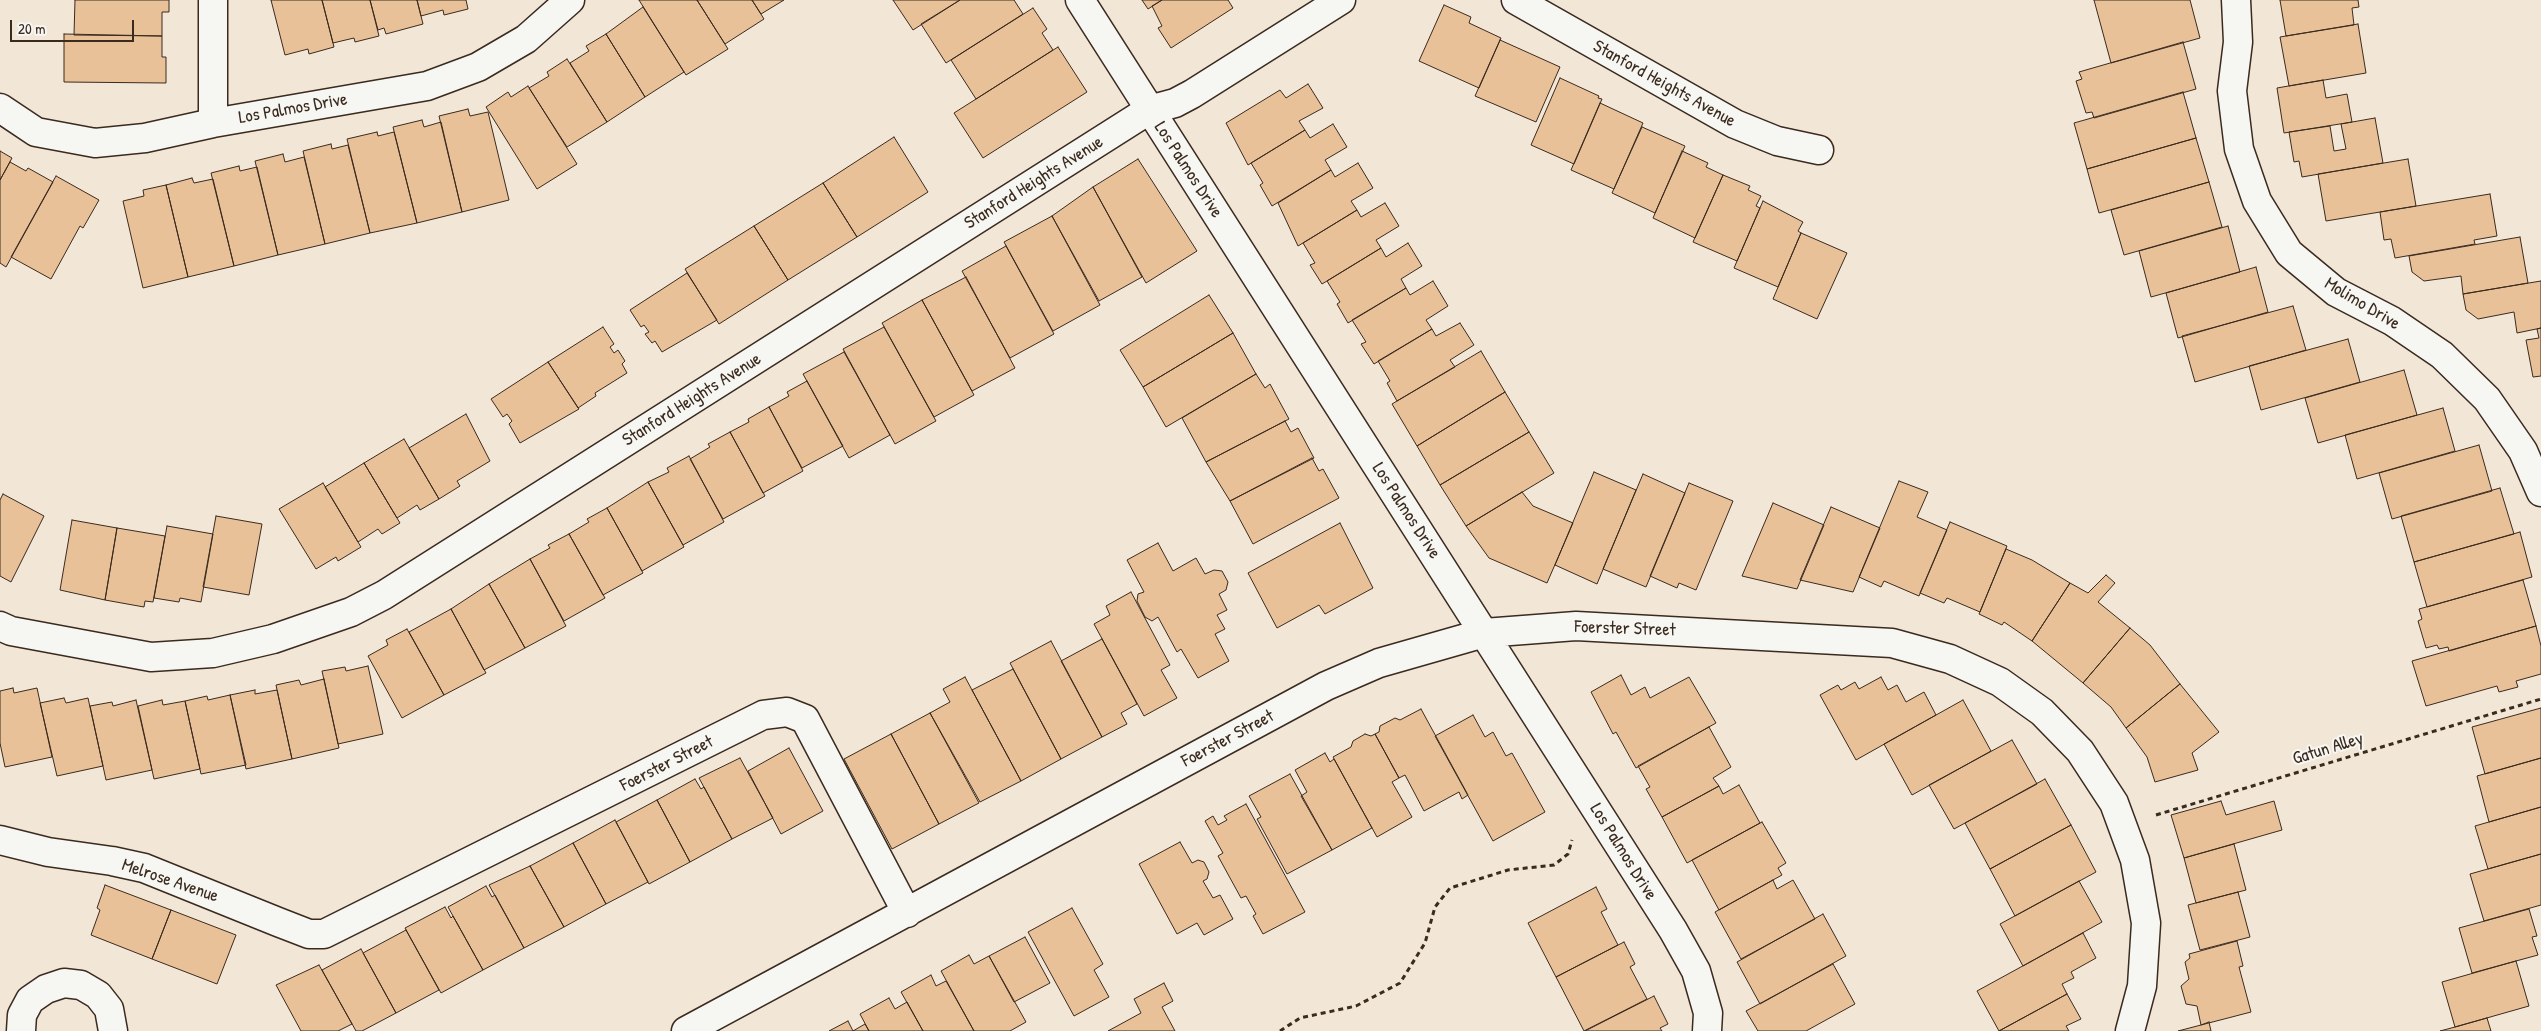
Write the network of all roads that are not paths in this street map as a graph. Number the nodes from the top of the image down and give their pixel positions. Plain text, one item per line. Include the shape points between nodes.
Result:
1 (213, 0) edge
2 (570, 0) edge
3 (1080, 0) edge
4 (1341, 0) edge
5 (1516, 0) edge
6 (2236, 0) edge
7 (0, 108) edge
8 (1149, 110) junction
9 (213, 123) junction
10 (1819, 150) dead end
11 (2541, 492) edge
12 (0, 626) edge
13 (1484, 633) junction
14 (0, 840) edge
15 (907, 913) junction
16 (335, 930) joint
17 (21, 1031) edge
18 (113, 1031) edge
19 (686, 1031) edge
20 (1707, 1031) edge
21 (2130, 1031) edge

1 - 9 street
2 - 9 street, Los Palmos Drive via 526,39 478,67 426,86
3 - 8 street, Los Palmos Drive
4 - 8 street, Stanford Heights Avenue via 1192,94 1175,103
5 - 10 street, Stanford Heights Avenue via 1735,124 1777,141
6 - 11 street, Molimo Drive via 2238,42 2232,91 2239,149 2257,201 2266,216 2289,253 2336,292 2392,321 2442,355 2487,399 2523,451
7 - 9 street, Los Palmos Drive via 36,132 95,143 145,138
8 - 12 street, Stanford Heights Avenue via 351,612 274,639 221,651 151,657 29,635
8 - 13 street, Los Palmos Drive
13 - 15 street, Foerster Street via 1379,663 1326,686
13 - 20 street, Los Palmos Drive via 1696,971 1708,1013
13 - 21 street, Foerster Street via 1576,626 1892,643 1950,659 2000,682 2042,712 2080,752 2114,802 2135,860 2146,923 2142,986
14 - 16 street, Melrose Avenue via 48,852 144,868 309,934
15 - 16 street, Foerster Street via 805,719 787,712 763,715
15 - 19 street, Foerster Street
17 - 18 street via 22,1015 30,1000 46,988 64,983 81,985 98,995 109,1009

